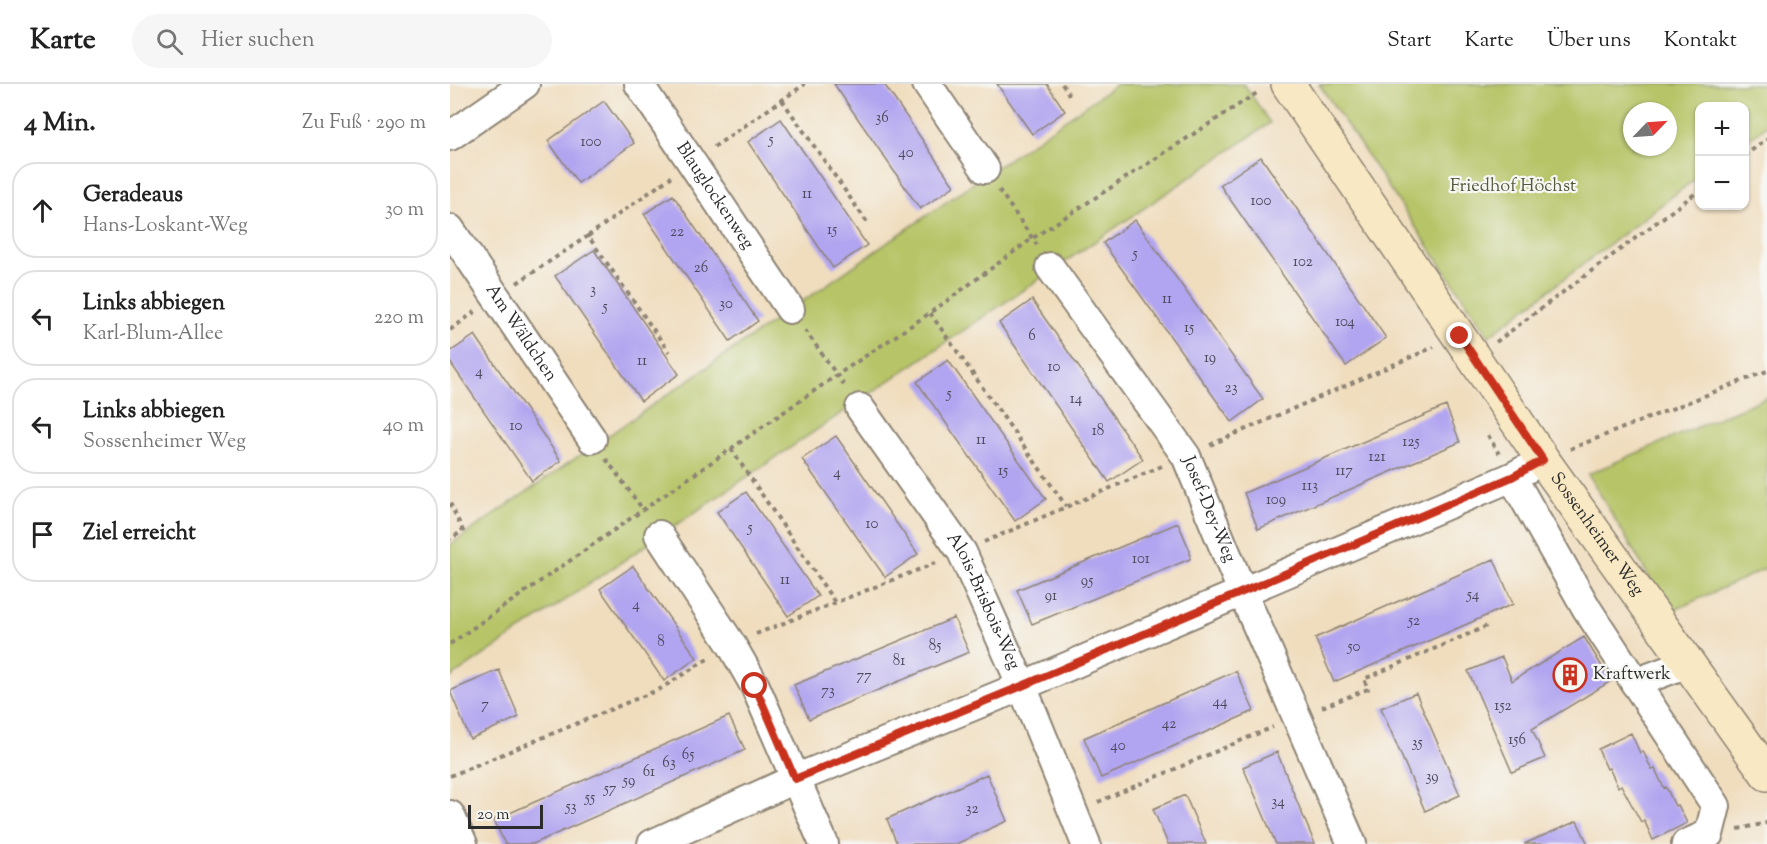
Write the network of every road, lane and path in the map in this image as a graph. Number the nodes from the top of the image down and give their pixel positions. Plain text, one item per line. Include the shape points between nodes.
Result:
1 (525, 84) edge
2 (639, 84) edge
3 (927, 84) edge
4 (1062, 84) edge
5 (1274, 87) edge
6 (1070, 96) dead end
7 (782, 100) dead end
8 (455, 123) edge
9 (1767, 139) edge
10 (1749, 152) edge
11 (985, 169) joint
12 (1695, 194) edge
13 (869, 225) dead end
14 (450, 229) edge
15 (1033, 238) junction
16 (1050, 267) joint
17 (496, 297) junction
18 (790, 309) joint
19 (930, 313) junction
20 (450, 330) edge
21 (669, 352) dead end
22 (1475, 357) junction
23 (1767, 371) edge
24 (837, 375) junction
25 (860, 408) joint
26 (592, 439) joint
27 (731, 449) junction
28 (1543, 460) junction
29 (1512, 477) junction
30 (450, 503) edge
31 (1066, 506) dead end
32 (643, 510) junction
33 (659, 535) joint
34 (450, 539) edge
35 (1242, 591) junction
36 (836, 604) dead end
37 (450, 644) edge
38 (1688, 663) junction
39 (1635, 683) junction
40 (1022, 686) junction
41 (1767, 774) edge
42 (795, 779) junction
43 (450, 815) edge
44 (1698, 839) edge
45 (463, 844) edge
46 (652, 844) edge
47 (824, 844) edge
48 (1086, 844) edge
49 (1352, 844) edge

1 - 8 street
2 - 18 street, Blauglockenweg
3 - 11 street
4 - 6 path
5 - 15 path
5 - 22 street, Sossenheimer Weg
7 - 13 path
9 - 10 path
11 - 15 path
12 - 22 path
14 - 17 street, Am Wäldchen
15 - 16 path
15 - 19 path
16 - 35 street, Josef-Dey-Weg via 1186,456
17 - 20 path
17 - 21 path via 588,236
17 - 26 street, Am Wäldchen
18 - 24 path
19 - 24 path
19 - 31 path
22 - 28 street, Sossenheimer Weg
23 - 28 path
24 - 25 path
24 - 27 path
25 - 40 street, Alois-Brisbois-Weg via 962,552
26 - 32 path
27 - 32 path
27 - 36 path
28 - 29 street
28 - 38 street, Sossenheimer Weg
29 - 35 street
29 - 39 street via 1587,609
30 - 34 path via 463,531
32 - 33 path
32 - 37 path
33 - 42 street via 755,686
35 - 40 street
35 - 49 street, Josef-Dey-Weg
38 - 39 street
38 - 41 street, Sossenheimer Weg
39 - 44 street via 1716,806
40 - 42 street
40 - 48 street, Alois-Brisbois-Weg
42 - 46 street
42 - 47 street
43 - 45 street

